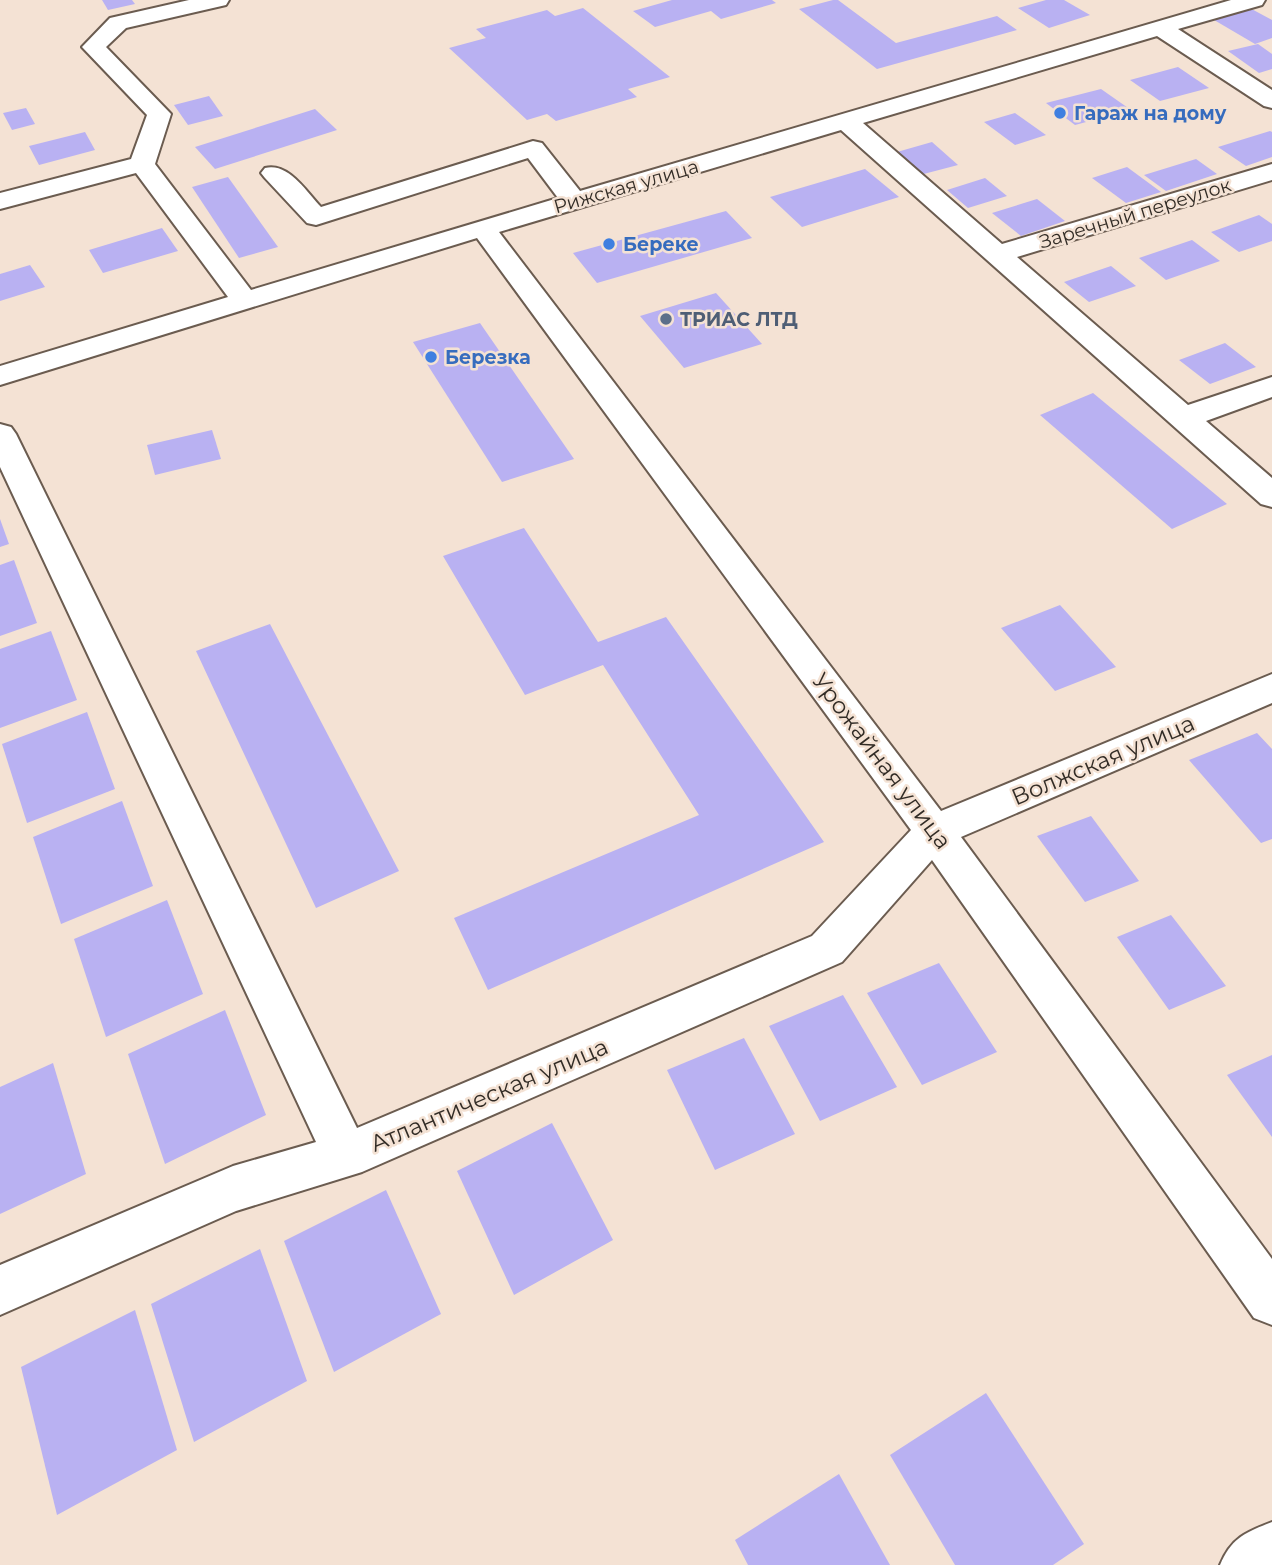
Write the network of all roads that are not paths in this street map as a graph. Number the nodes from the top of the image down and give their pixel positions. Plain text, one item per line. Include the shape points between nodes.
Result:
1 (218, 0) edge
2 (1254, 0) edge
3 (1161, 28) junction
4 (1272, 101) edge
5 (847, 122) junction
6 (142, 164) junction
7 (1272, 172) edge
8 (274, 173) dead end
9 (0, 201) edge
10 (575, 201) junction
11 (483, 228) junction
12 (998, 254) junction
13 (245, 301) junction
14 (0, 376) edge
15 (1272, 386) edge
16 (1183, 418) junction
17 (0, 434) edge
18 (1272, 496) edge
19 (1272, 688) edge
20 (934, 831) junction
21 (346, 1156) junction
22 (0, 1290) edge
23 (1272, 1300) edge
24 (1272, 1549) edge
25 (1248, 1565) edge

1 - 6 street via 118,23 93,47 159,114
2 - 3 street, Рижская улица
3 - 4 street
3 - 5 street, Рижская улица
5 - 10 street, Рижская улица
5 - 12 street
6 - 9 street
6 - 13 street
7 - 12 street, Заречный переулок
8 - 10 street via 316,217 533,148
10 - 11 street, Рижская улица
11 - 13 street, Рижская улица
11 - 20 street, Урожайная улица
12 - 16 street
13 - 14 street, Рижская улица
15 - 16 street
16 - 18 street
17 - 21 street
19 - 20 street, Волжская улица
20 - 21 street, Атлантическая улица via 827,949
20 - 23 street, Урожайная улица
21 - 22 street, Атлантическая улица via 233,1189
24 - 25 street

